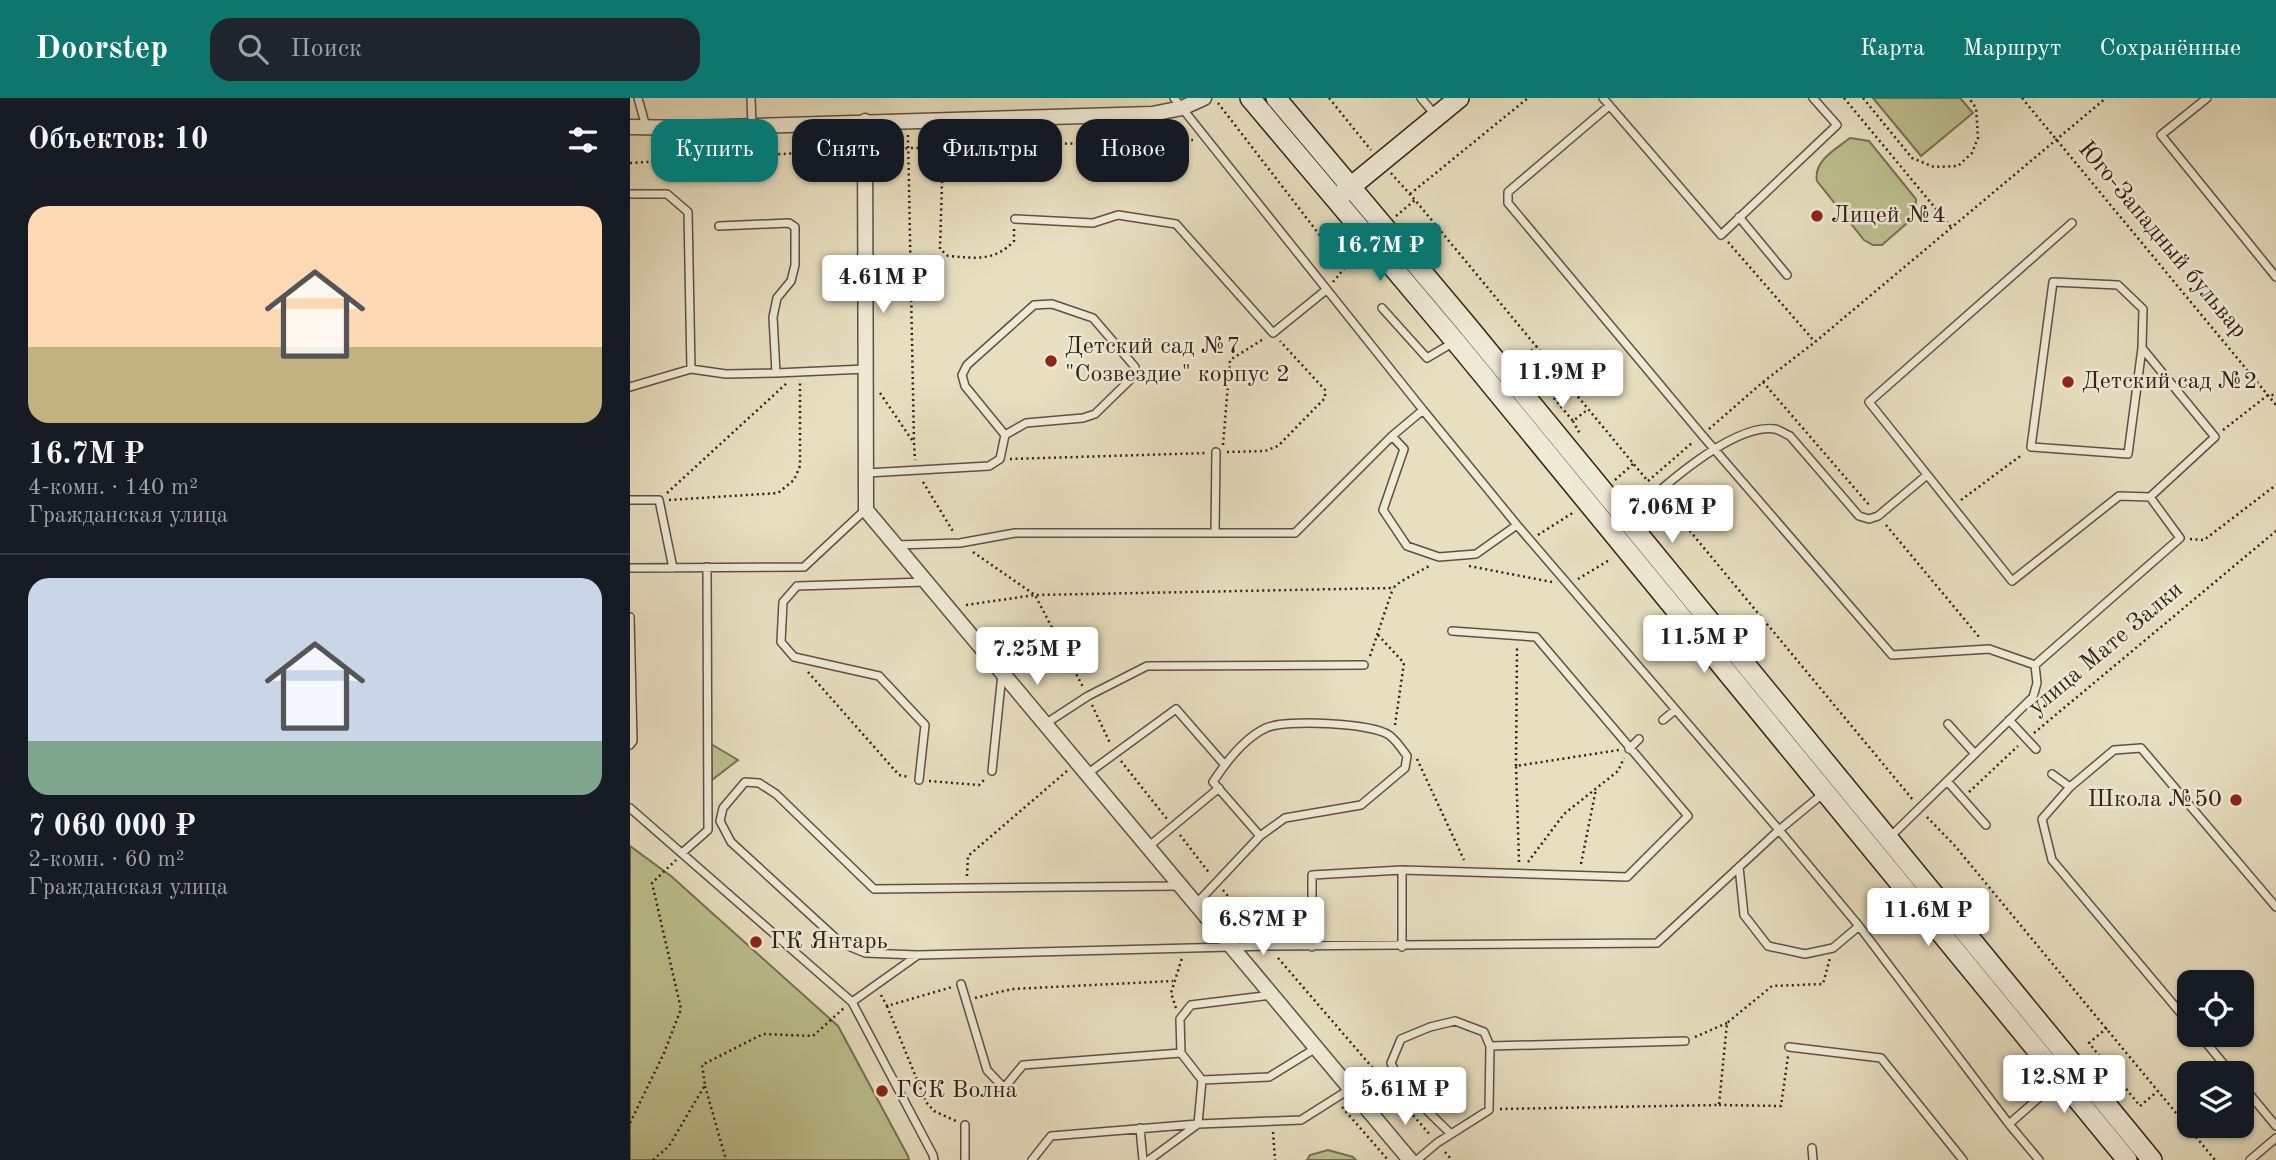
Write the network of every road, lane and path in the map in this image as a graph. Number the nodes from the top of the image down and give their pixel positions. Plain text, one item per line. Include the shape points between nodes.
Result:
1 (638, 98) edge
2 (751, 98) edge
3 (1204, 98) edge
4 (1213, 98) edge
5 (1250, 98) edge
6 (1276, 98) edge
7 (1329, 98) edge
8 (1421, 98) edge
9 (1459, 98) edge
10 (1528, 98) edge
11 (1603, 98) edge
12 (1813, 98) edge
13 (1844, 98) edge
14 (1863, 98) edge
15 (1969, 98) edge
16 (2022, 98) edge
17 (2106, 98) edge
18 (2207, 98) edge
19 (1178, 103) edge
20 (1609, 106) junction
21 (1437, 117) junction
22 (752, 119) edge
23 (904, 120) edge
24 (908, 120) junction
25 (630, 127) edge
26 (646, 127) junction
27 (651, 127) edge
28 (1206, 139) junction
29 (2056, 139) junction
30 (1062, 144) edge
31 (918, 149) edge
32 (904, 150) edge
33 (908, 150) junction
34 (1371, 150) dead end
35 (792, 153) edge
36 (630, 163) edge
37 (1388, 170) dead end
38 (865, 182) edge
39 (942, 182) edge
40 (1343, 193) junction
41 (630, 194) edge
42 (1410, 194) junction
43 (1415, 200) junction
44 (1740, 217) junction
45 (1015, 219) joint
46 (1390, 221) dead end
47 (2072, 222) dead end
48 (719, 226) dead end
49 (1951, 227) junction
50 (1721, 234) junction
51 (1362, 247) dead end
52 (1345, 268) junction
53 (1787, 275) dead end
54 (2276, 277) edge
55 (1326, 290) junction
56 (1382, 308) dead end
57 (1273, 333) junction
58 (1455, 341) junction
59 (1815, 342) junction
60 (1537, 346) junction
61 (2142, 348) junction
62 (691, 369) junction
63 (866, 369) junction
64 (800, 372) junction
65 (776, 373) junction
66 (630, 387) edge
67 (866, 392) junction
68 (2267, 395) junction
69 (2276, 396) edge
70 (2276, 405) edge
71 (1423, 410) junction
72 (1587, 410) junction
73 (1005, 435) junction
74 (1702, 435) junction
75 (1392, 436) junction
76 (2215, 437) junction
77 (914, 443) junction
78 (2031, 447) junction
79 (1714, 449) junction
80 (1216, 452) joint
81 (1000, 459) junction
82 (916, 470) junction
83 (866, 473) junction
84 (1927, 475) junction
85 (1648, 481) junction
86 (2276, 485) edge
87 (1654, 487) dead end
88 (1661, 497) dead end
89 (2150, 498) junction
90 (630, 500) edge
91 (659, 500) junction
92 (1952, 506) junction
93 (1577, 509) dead end
94 (866, 510) junction
95 (1673, 510) junction
96 (1517, 525) junction
97 (1619, 527) junction
98 (1648, 531) dead end
99 (2276, 531) edge
100 (1215, 533) junction
101 (2180, 538) junction
102 (1530, 540) junction
103 (960, 543) junction
104 (896, 545) junction
105 (1617, 556) dead end
106 (1433, 564) dead end
107 (1457, 566) dead end
108 (707, 567) junction
109 (630, 568) edge
110 (673, 568) junction
111 (927, 582) junction
112 (1568, 585) junction
113 (1393, 588) junction
114 (1035, 595) junction
115 (948, 608) junction
116 (630, 617) edge
117 (1452, 631) dead end
118 (1378, 635) junction
119 (1518, 636) junction
120 (794, 657) junction
121 (1364, 665) joint
122 (2035, 665) junction
123 (1002, 672) junction
124 (1088, 696) junction
125 (1675, 710) junction
126 (1663, 720) dead end
127 (2010, 720) junction
128 (1045, 724) junction
129 (1948, 724) dead end
130 (1390, 736) junction
131 (2027, 738) junction
132 (1639, 739) dead end
133 (630, 745) edge
134 (1629, 749) junction
135 (2036, 749) dead end
136 (1116, 754) junction
137 (1975, 754) junction
138 (1407, 756) junction
139 (1077, 762) junction
140 (1224, 764) junction
141 (1516, 766) junction
142 (992, 771) joint
143 (1087, 774) junction
144 (2052, 774) dead end
145 (919, 779) junction
146 (1947, 782) junction
147 (2070, 787) junction
148 (1219, 788) junction
149 (1596, 789) junction
150 (1825, 792) junction
151 (1962, 798) junction
152 (1915, 803) dead end
153 (630, 808) edge
154 (1924, 814) dead end
155 (1986, 825) dead end
156 (1172, 826) junction
157 (1779, 830) junction
158 (1260, 836) junction
159 (1888, 839) junction
160 (1148, 847) junction
161 (682, 853) junction
162 (1739, 867) junction
163 (1402, 870) junction
164 (1469, 872) junction
165 (1519, 874) junction
166 (1579, 876) junction
167 (1217, 883) junction
168 (1181, 886) junction
169 (967, 888) junction
170 (1196, 904) junction
171 (2276, 907) edge
172 (1859, 926) junction
173 (1269, 946) junction
174 (1312, 947) junction
175 (1402, 947) junction
176 (1233, 948) junction
177 (1833, 948) junction
178 (1186, 949) junction
179 (918, 955) junction
180 (1174, 981) junction
181 (961, 984) joint
182 (876, 985) junction
183 (1272, 995) junction
184 (966, 1000) junction
185 (852, 1002) junction
186 (887, 1006) junction
187 (2177, 1009) edge
188 (1180, 1020) junction
189 (1727, 1023) junction
190 (2107, 1028) junction
191 (1685, 1041) joint
192 (1490, 1046) junction
193 (1316, 1047) junction
194 (1789, 1047) joint
195 (2210, 1047) edge
196 (1181, 1053) junction
197 (2221, 1061) edge
198 (2061, 1079) junction
199 (1202, 1080) junction
200 (705, 1085) junction
201 (1350, 1088) junction
202 (2159, 1090) junction
203 (1393, 1091) dead end
204 (1335, 1098) junction
205 (2254, 1099) edge
206 (1402, 1101) dead end
207 (1719, 1105) junction
208 (1489, 1110) junction
209 (1273, 1119) junction
210 (630, 1123) edge
211 (1198, 1124) junction
212 (2009, 1124) junction
213 (965, 1125) joint
214 (2276, 1126) edge
215 (1140, 1128) junction
216 (1451, 1134) junction
217 (2276, 1138) edge
218 (1437, 1143) junction
219 (1812, 1148) dead end
220 (653, 1160) edge
221 (726, 1160) edge
222 (934, 1160) edge
223 (965, 1160) edge
224 (1032, 1160) edge
225 (1143, 1160) edge
226 (1149, 1160) edge
227 (1275, 1160) edge
228 (1388, 1160) edge
229 (1410, 1160) edge
230 (1417, 1160) edge
231 (1451, 1160) edge
232 (1813, 1160) edge
233 (1963, 1160) edge
234 (2039, 1160) edge
235 (2127, 1160) edge
236 (2152, 1160) edge
237 (2215, 1160) edge
238 (2250, 1160) edge

1 - 26 lane
2 - 22 lane
3 - 19 street
4 - 52 path
5 - 40 main road
6 - 40 main road
7 - 34 path
8 - 21 lane
9 - 21 main road
10 - 42 path
11 - 20 lane
12 - 44 lane via 1836,125
13 - 49 path
14 - 15 path via 1912,158 1934,167 1958,166 1972,153 1978,128 1976,108
16 - 29 path, Юго-Западный бульвар
17 - 29 path
18 - 54 lane via 2161,135
19 - 24 street via 1152,114
19 - 28 lane
20 - 50 lane
20 - 74 lane via 1508,192 1508,203
21 - 40 main road
23 - 24 street
24 - 33 path
25 - 26 street
26 - 27 street
28 - 30 path
28 - 55 lane
29 - 49 path
29 - 68 path, Юго-Западный бульвар
31 - 33 path
32 - 33 path
33 - 77 path
35 - 36 path
37 - 42 path
38 - 63 street
39 - 45 path via 940,249 948,257 1002,253 1014,241
40 - 58 main road
40 - 97 main road via 1466,325
41 - 62 lane via 667,194 688,212
42 - 43 path
43 - 46 path
43 - 60 path
44 - 50 lane
44 - 53 lane
45 - 57 lane via 1093,223 1118,215 1176,224
47 - 84 lane via 1869,402
48 - 65 lane via 789,223 795,227 795,265 791,281 777,298 773,317
49 - 59 path
50 - 59 path
51 - 52 path
52 - 55 path
55 - 57 lane
55 - 71 lane
56 - 58 lane via 1427,358
57 - 57 path via 1230,360 1223,452 1265,451 1278,446 1325,398 1325,390
58 - 97 main road
59 - 74 path
60 - 72 path
60 - 72 path via 1521,359 1573,421
61 - 76 lane
61 - 78 lane via 2127,454
61 - 78 lane via 2143,309 2118,285 2053,282
62 - 65 lane
62 - 66 lane
63 - 64 lane
63 - 67 street
64 - 65 lane
64 - 91 path
64 - 91 path via 800,466 794,480 778,493
67 - 77 path via 881,393
67 - 83 street
68 - 69 path
68 - 70 path, Юго-Западный бульвар
68 - 76 path
71 - 75 lane
71 - 96 lane
72 - 85 path
73 - 73 lane via 1026,423 1095,414 1135,376 1135,367 1093,318 1052,304 1034,305 967,365 962,375 965,386
73 - 81 lane
74 - 79 lane
74 - 85 path
75 - 96 lane via 1404,449 1383,510 1407,546 1439,557 1476,554
75 - 100 lane via 1295,533
76 - 89 lane
77 - 82 path
78 - 92 path
79 - 84 lane via 1761,429 1777,430 1790,436 1859,516 1869,519
79 - 97 lane
79 - 122 lane via 1892,655 1989,649
80 - 81 path
80 - 100 lane
81 - 82 lane via 989,466
82 - 83 lane
82 - 103 path
83 - 94 street
84 - 92 lane
85 - 87 path
86 - 101 path via 2204,540
88 - 95 path
89 - 92 lane via 2119,496 2012,581
89 - 101 lane
90 - 91 lane
91 - 110 lane
93 - 102 path
94 - 104 street
94 - 108 lane via 804,567
95 - 98 path
95 - 152 path
96 - 102 lane
97 - 150 main road
97 - 159 main road
99 - 131 path, улица Мате Залки
100 - 103 lane via 1015,533
101 - 122 lane
102 - 112 lane
103 - 104 lane
103 - 114 path
104 - 111 street
105 - 112 path
106 - 113 path
107 - 112 path
108 - 110 lane
108 - 161 lane via 708,830
109 - 110 lane
111 - 115 street
111 - 120 lane via 797,586 783,602 781,642
112 - 125 lane
113 - 114 path
113 - 118 path
114 - 115 path
114 - 124 path
115 - 123 street
116 - 133 lane
117 - 119 lane
118 - 121 path
118 - 130 path via 1404,663
119 - 134 lane via 1536,637
119 - 141 path
120 - 145 path via 900,775
120 - 145 lane via 879,676 925,725
121 - 124 lane via 1147,666
122 - 127 lane via 2033,697
123 - 128 street
123 - 142 lane
124 - 128 lane
124 - 136 path
125 - 126 lane
125 - 157 lane
127 - 131 lane
127 - 137 lane
128 - 139 street
129 - 137 lane
130 - 138 lane
130 - 140 lane via 1359,725 1281,724 1254,736
131 - 135 lane
131 - 151 path, улица Мате Залки
132 - 134 lane
134 - 141 path
134 - 149 path via 1618,771
134 - 166 lane via 1688,816 1627,877
136 - 140 lane via 1176,709
136 - 143 lane
136 - 156 path
137 - 146 lane
138 - 158 lane via 1405,768 1361,805 1285,818
138 - 164 path via 1419,760
139 - 143 street
139 - 169 path via 968,856
140 - 148 lane via 1213,782
141 - 165 path
142 - 145 path via 979,785
143 - 160 street
144 - 147 lane
146 - 151 lane
146 - 159 lane
147 - 171 lane via 2114,750 2141,748
147 - 187 lane via 2042,819 2052,860
148 - 156 lane
148 - 158 lane
149 - 165 path via 1564,814
149 - 166 path
150 - 157 lane
150 - 198 main road
151 - 155 lane
153 - 161 lane
154 - 190 path
156 - 160 lane
156 - 167 path
157 - 162 lane
157 - 172 lane
158 - 167 lane
159 - 236 main road
160 - 168 street
161 - 185 lane
161 - 210 path via 652,883 681,1009
162 - 175 lane via 1657,943
162 - 177 lane via 1744,915 1768,946 1805,954
163 - 164 lane
163 - 174 lane via 1312,875
163 - 175 lane
164 - 165 lane
165 - 166 lane
167 - 170 lane
167 - 173 path
168 - 169 lane
168 - 170 street
169 - 179 lane via 874,889 759,783 745,782 723,808 719,821 730,842 841,943 865,953
170 - 176 street
172 - 177 lane
172 - 212 lane
173 - 174 lane
173 - 176 lane
173 - 203 path
174 - 175 lane
176 - 178 lane
176 - 183 street
177 - 189 path via 1823,984 1772,986
178 - 179 lane
178 - 180 path
179 - 182 lane
180 - 184 path via 1012,989
180 - 188 path via 1171,993
181 - 184 lane
181 - 186 path
182 - 185 lane
182 - 186 path
183 - 188 lane via 1191,1005
183 - 193 street
184 - 196 lane via 987,1070 1004,1088 1023,1065
185 - 200 path via 813,1036 763,1034 702,1065
185 - 222 lane
186 - 213 path via 926,1102 934,1111
188 - 196 lane
189 - 191 path
189 - 207 path
190 - 202 path
190 - 202 path via 2089,1043 2140,1107
191 - 192 lane
192 - 208 lane
192 - 216 lane via 1484,1032 1455,1021 1401,1039 1391,1063 1403,1087
193 - 199 lane via 1269,1077
193 - 201 street
194 - 207 path via 1781,1105
194 - 233 lane via 1881,1058
195 - 197 lane
196 - 199 lane
198 - 212 lane
198 - 235 main road
199 - 211 lane
200 - 220 path via 669,1146
200 - 221 path
201 - 204 lane
201 - 229 street
202 - 237 path
204 - 209 lane via 1301,1120
204 - 228 path
205 - 214 lane
206 - 218 path
207 - 208 path
208 - 216 lane
209 - 211 lane
209 - 227 path
211 - 215 lane
211 - 226 lane
212 - 234 lane
213 - 223 lane
215 - 224 lane via 1051,1136
215 - 225 lane
216 - 218 lane
217 - 238 lane
218 - 230 lane
218 - 231 path
219 - 232 lane

